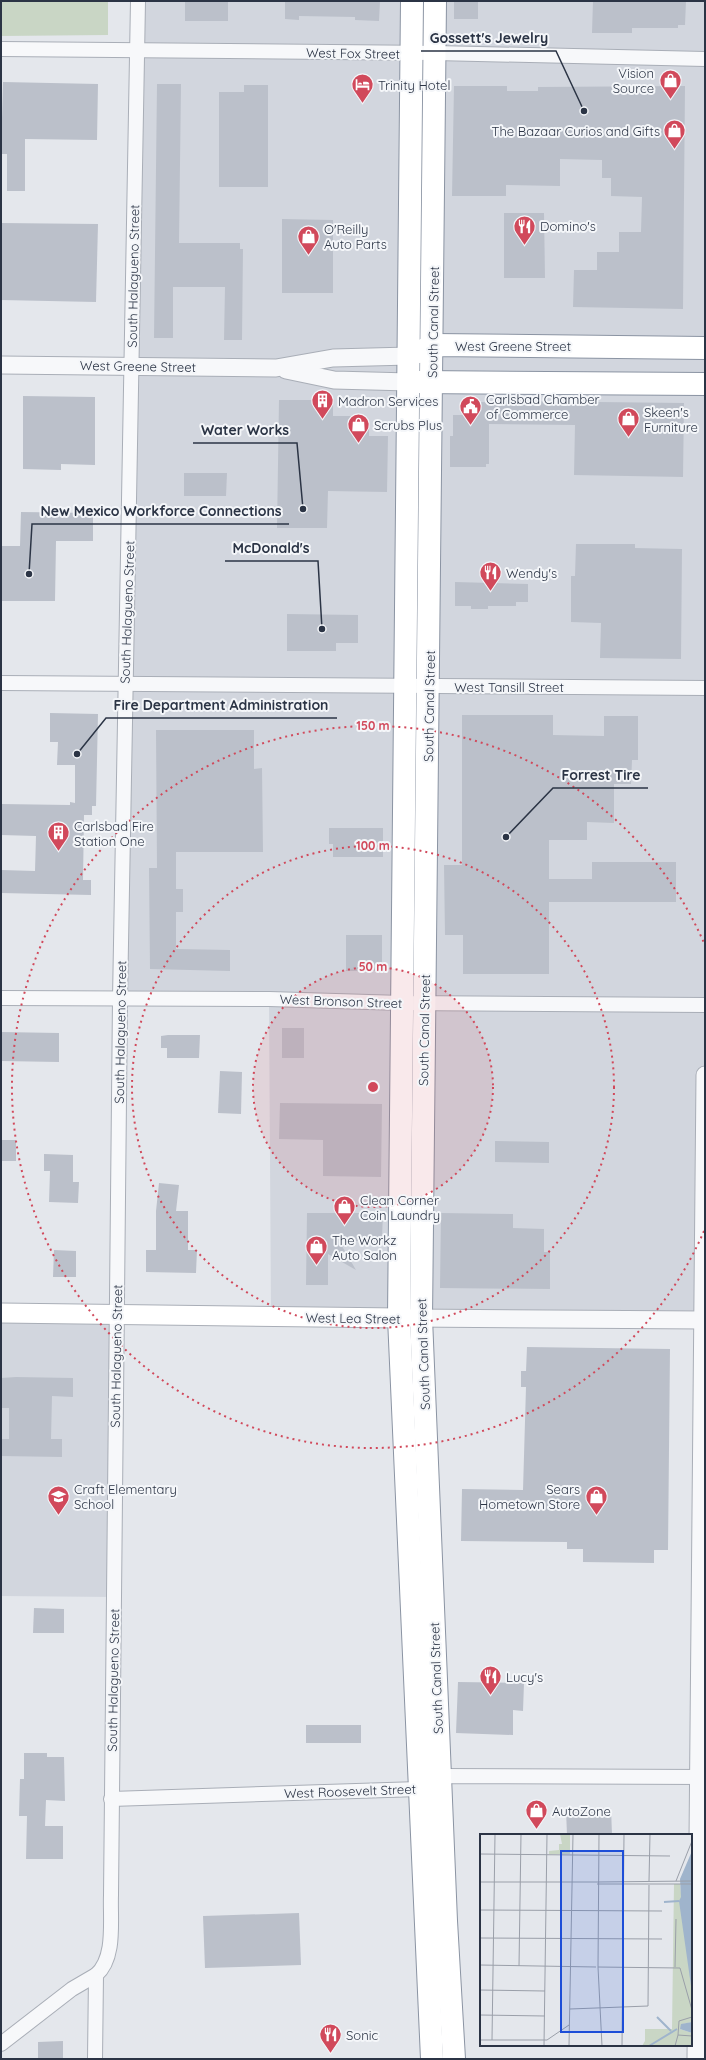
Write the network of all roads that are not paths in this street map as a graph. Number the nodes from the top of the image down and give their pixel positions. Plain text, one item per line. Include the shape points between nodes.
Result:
1 (138, 1) edge
2 (412, 1) edge
3 (435, 1) edge
4 (1, 49) edge
5 (138, 51) junction
6 (435, 53) junction
7 (412, 54) junction
8 (705, 59) edge
9 (432, 346) junction
10 (705, 348) edge
11 (409, 356) junction
12 (1, 365) edge
13 (131, 366) junction
14 (276, 368) junction
15 (409, 382) junction
16 (432, 382) junction
17 (705, 384) edge
18 (1, 683) edge
19 (126, 684) junction
20 (406, 687) junction
21 (429, 687) junction
22 (705, 688) edge
23 (1, 998) edge
24 (120, 999) junction
25 (402, 1003) junction
26 (425, 1003) junction
27 (705, 1005) edge
28 (705, 1075) edge
29 (1, 1313) edge
30 (117, 1314) junction
31 (399, 1318) junction
32 (421, 1318) junction
33 (704, 1320) edge
34 (440, 1776) junction
35 (702, 1777) edge
36 (419, 1789) junction
37 (111, 1799) junction
38 (96, 1975) junction
39 (1, 2044) edge
40 (95, 2059) edge
41 (432, 2059) edge
42 (454, 2059) edge
43 (696, 2059) edge

1 - 5 street, South Halagueno Street
2 - 7 highway, South Canal Street
3 - 6 highway, South Canal Street
4 - 5 street, West Fox Street
5 - 7 street, West Fox Street
5 - 13 street, South Halagueno Street
6 - 7 street, West Fox Street
6 - 8 street, West Fox Street
6 - 9 highway, South Canal Street
7 - 11 highway, South Canal Street
9 - 10 highway, West Greene Street
9 - 11 highway, West Greene Street
9 - 16 highway, South Canal Street
11 - 14 street, West Greene Street via 332,358
11 - 15 highway, South Canal Street
12 - 13 street, West Greene Street
13 - 14 street, West Greene Street
13 - 19 street, South Halagueno Street
14 - 15 street, West Greene Street via 334,380
15 - 16 highway, West Greene Street
15 - 20 highway, South Canal Street
16 - 17 highway, West Greene Street
16 - 21 highway, South Canal Street
18 - 19 street, West Tansill Street
19 - 20 street, West Tansill Street
19 - 24 street, South Halagueno Street
20 - 21 street, West Tansill Street
20 - 25 highway, South Canal Street
21 - 22 street, West Tansill Street
21 - 26 highway, South Canal Street
23 - 24 street, West Bronson Street
24 - 25 street, West Bronson Street via 269,999
24 - 30 street, South Halagueno Street
25 - 26 street, West Bronson Street
25 - 31 highway, South Canal Street
26 - 27 street, West Bronson Street
26 - 32 highway, South Canal Street
28 - 33 street
29 - 30 main road, West Lea Street
30 - 31 main road, West Lea Street
30 - 37 street, South Halagueno Street
31 - 32 street, West Lea Street
31 - 36 highway, South Canal Street
32 - 33 street, West Lea Street
32 - 34 highway, South Canal Street
33 - 35 street
34 - 35 street
34 - 36 street, West Roosevelt Street
34 - 42 highway, South Canal Street
35 - 43 street
36 - 37 street, West Roosevelt Street
36 - 41 highway, South Canal Street
37 - 38 street, South Halagueno Street via 109,1946 106,1960
38 - 39 street
38 - 40 street

